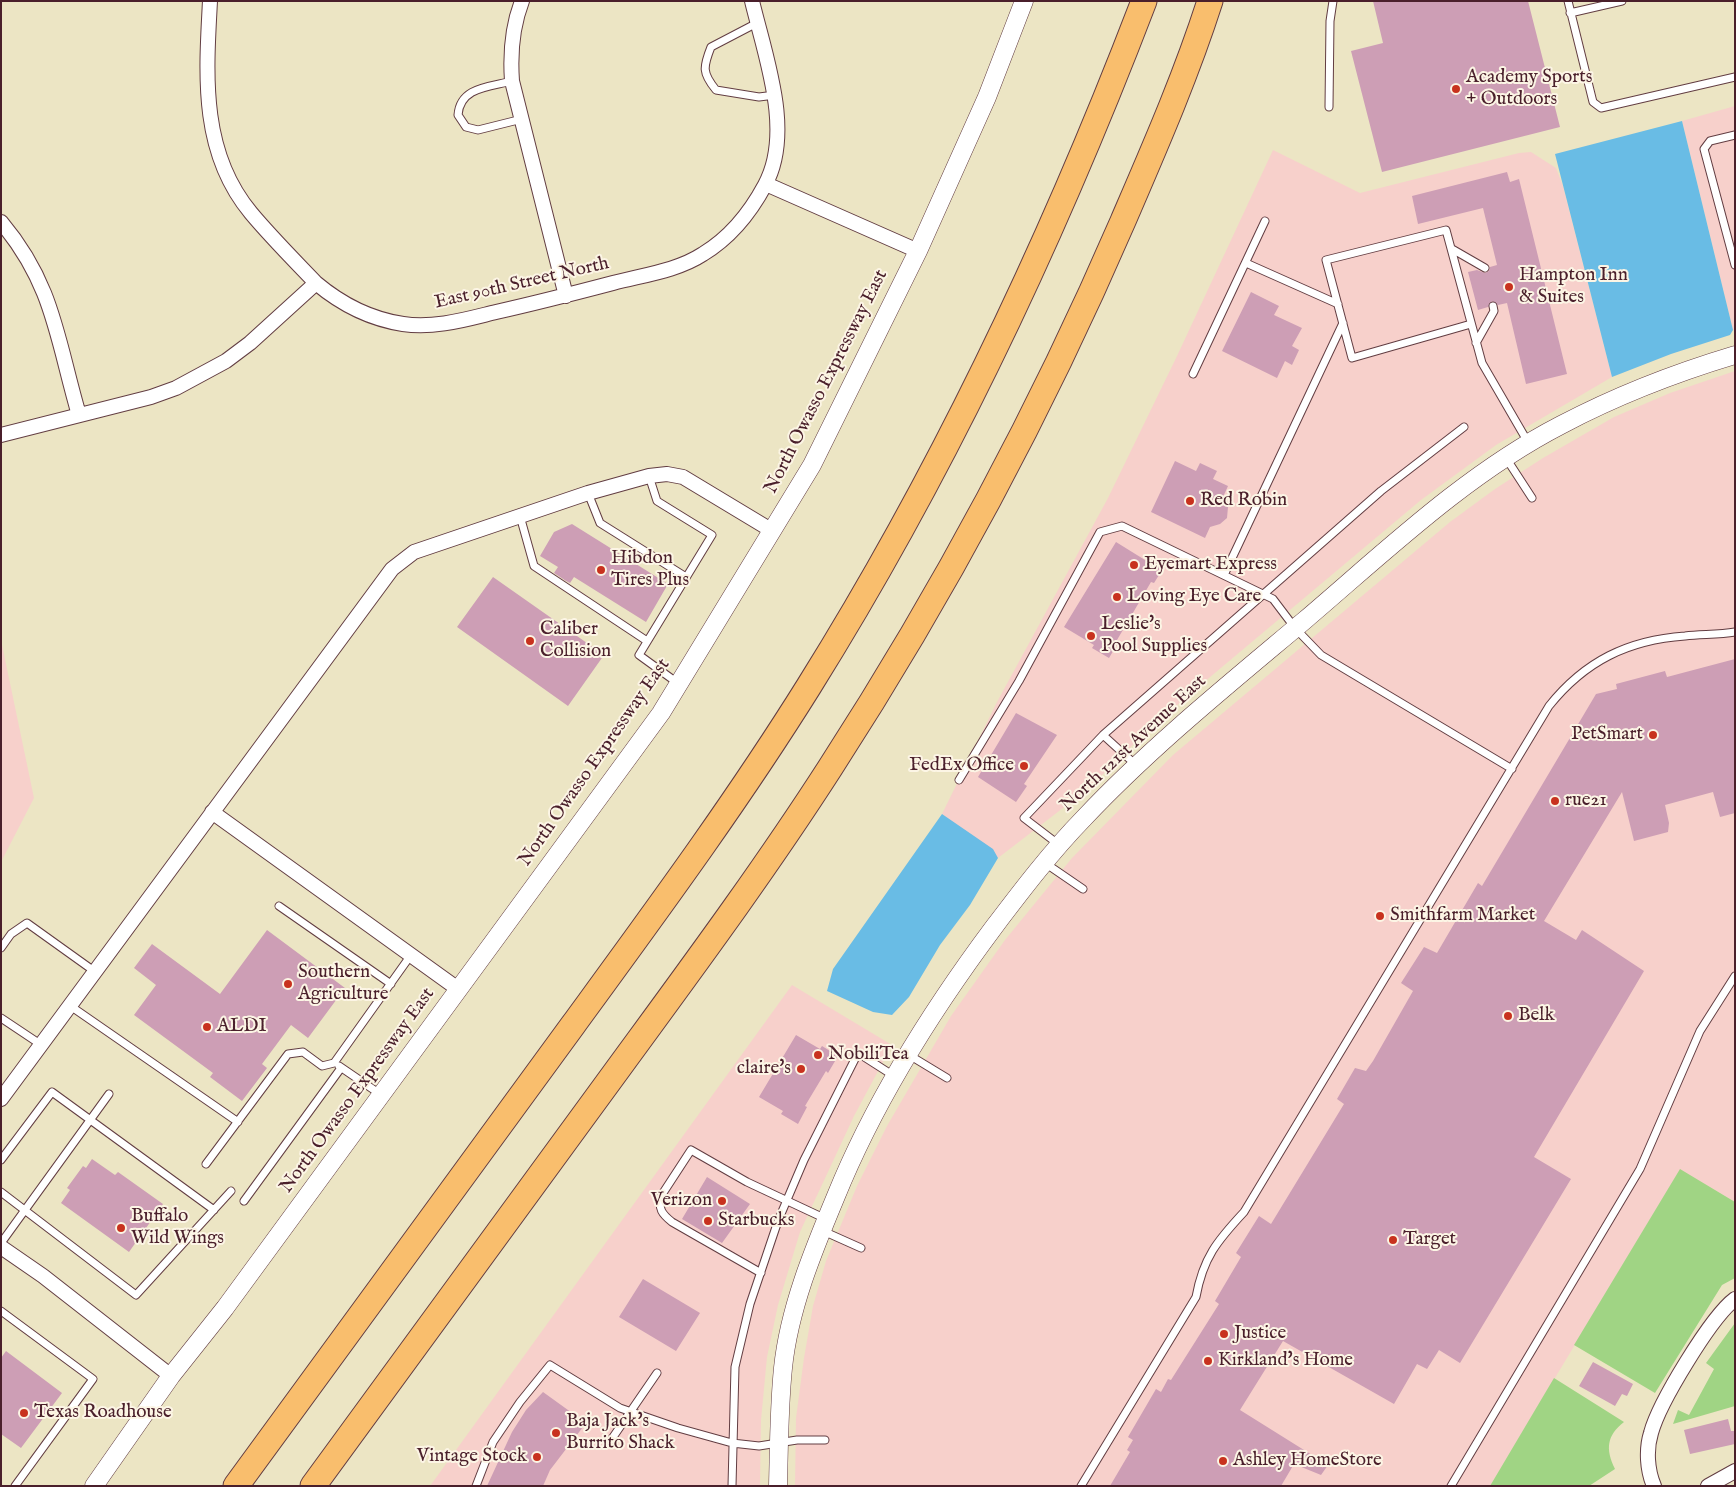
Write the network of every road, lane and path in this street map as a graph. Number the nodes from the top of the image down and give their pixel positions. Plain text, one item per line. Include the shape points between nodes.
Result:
1 (210, 1) edge
2 (522, 1) edge
3 (752, 1) edge
4 (1024, 1) edge
5 (1144, 1) edge
6 (1210, 1) edge
7 (1333, 1) edge
8 (1568, 1) edge
9 (1622, 1) edge
10 (1570, 13) junction
11 (757, 23) junction
12 (1735, 76) edge
13 (512, 81) junction
14 (775, 95) junction
15 (1329, 107) dead end
16 (522, 120) junction
17 (1735, 135) edge
18 (766, 184) junction
19 (1265, 221) dead end
20 (1, 222) edge
21 (1452, 249) junction
22 (918, 251) junction
23 (1246, 263) junction
24 (1735, 265) edge
25 (1485, 268) dead end
26 (316, 283) junction
27 (566, 296) junction
28 (1338, 304) junction
29 (1493, 306) dead end
30 (1343, 323) junction
31 (1471, 324) junction
32 (1476, 343) junction
33 (1735, 355) edge
34 (1194, 374) dead end
35 (79, 415) junction
36 (1464, 426) dead end
37 (1, 435) edge
38 (1529, 444) junction
39 (1506, 458) junction
40 (649, 476) junction
41 (588, 492) junction
42 (1532, 498) dead end
43 (520, 516) junction
44 (771, 530) junction
45 (1224, 575) junction
46 (686, 577) junction
47 (1262, 594) junction
48 (1295, 628) junction
49 (1735, 632) edge
50 (648, 642) junction
51 (679, 685) junction
52 (1103, 735) junction
53 (1136, 766) junction
54 (1512, 769) junction
55 (959, 780) dead end
56 (212, 812) junction
57 (1060, 846) junction
58 (1045, 863) junction
59 (1083, 889) dead end
60 (279, 906) dead end
61 (1, 948) edge
62 (411, 955) junction
63 (94, 971) junction
64 (1735, 976) edge
65 (391, 984) junction
66 (458, 989) junction
67 (69, 1005) junction
68 (1, 1018) edge
69 (40, 1044) junction
70 (908, 1055) junction
71 (334, 1063) junction
72 (341, 1068) junction
73 (895, 1077) junction
74 (947, 1078) dead end
75 (109, 1094) dead end
76 (382, 1096) junction
77 (1, 1099) edge
78 (90, 1119) junction
79 (238, 1122) junction
80 (1, 1160) edge
81 (206, 1164) dead end
82 (231, 1191) dead end
83 (1, 1192) edge
84 (244, 1201) dead end
85 (786, 1201) junction
86 (25, 1210) junction
87 (214, 1210) junction
88 (824, 1224) junction
89 (1, 1243) edge
90 (1, 1247) edge
91 (861, 1248) dead end
92 (761, 1273) junction
93 (1735, 1299) edge
94 (1, 1311) edge
95 (657, 1374) dead end
96 (171, 1376) junction
97 (632, 1413) junction
98 (611, 1440) dead end
99 (825, 1440) dead end
100 (780, 1443) junction
101 (732, 1444) junction
102 (1735, 1471) edge
103 (15, 1486) edge
104 (94, 1486) edge
105 (236, 1486) edge
106 (313, 1486) edge
107 (476, 1486) edge
108 (732, 1486) edge
109 (778, 1486) edge
110 (1081, 1486) edge
111 (1451, 1486) edge
112 (1654, 1486) edge
113 (1708, 1486) edge

1 - 26 street, East 90th Street North via 206,80 210,125 220,160 250,212
2 - 13 street via 512,43
3 - 11 street, East 90th Street North
4 - 22 street, North Owasso Expressway East via 987,97
5 - 105 highway via 1072,181 960,420 810,685 640,933
6 - 106 highway via 1163,127 1058,362 963,545 900,656 757,879
7 - 15 lane
8 - 10 lane
9 - 10 lane
10 - 12 lane via 1594,102 1601,108
11 - 14 street, East 90th Street North
11 - 14 lane via 711,47 704,64 706,78 716,90 759,97
13 - 16 street
13 - 16 lane via 467,93 461,100 458,115 466,127 478,130
14 - 18 street, East 90th Street North via 778,112 774,153
16 - 27 street
17 - 24 lane via 1710,141 1704,149
18 - 22 street
18 - 27 street, East 90th Street North via 738,226 702,255 678,266
19 - 23 lane
20 - 35 street via 23,251 49,303
21 - 25 lane
21 - 28 lane via 1446,230 1326,260
21 - 31 lane
22 - 44 street, North Owasso Expressway East via 812,465
23 - 28 lane
23 - 34 lane
26 - 27 street, East 90th Street North via 354,310 404,324 443,324
26 - 35 street via 250,343 199,377 151,397
28 - 30 lane
29 - 32 lane via 1494,311
30 - 31 lane via 1352,358
30 - 45 lane
31 - 32 lane
32 - 38 lane via 1482,363
33 - 38 street, North 121st Avenue East via 1682,371 1625,395 1558,426
35 - 37 street
36 - 47 lane via 1381,491
38 - 39 street, North 121st Avenue East
39 - 42 lane
39 - 48 street, North 121st Avenue East via 1448,499
40 - 41 street
40 - 44 street via 667,474 683,477
40 - 46 lane via 657,501 712,535
41 - 43 street
41 - 46 lane via 600,523
43 - 50 lane via 534,566
43 - 56 street via 414,552 392,569
44 - 51 street, North Owasso Expressway East
45 - 47 lane
45 - 55 lane via 1122,526 1100,532 1019,681
46 - 50 lane
47 - 48 lane via 1273,599
47 - 52 lane
48 - 53 street, North 121st Avenue East
48 - 54 lane via 1321,655
49 - 54 lane via 1644,642 1621,648 1580,672 1549,706
50 - 51 lane via 639,655
51 - 66 street, North Owasso Expressway East via 662,714
52 - 53 lane
52 - 57 lane via 1024,818
53 - 57 street, North 121st Avenue East
54 - 110 lane via 1244,1212 1218,1240 1201,1271 1196,1297
56 - 62 street
56 - 63 street
57 - 58 street, North 121st Avenue East
58 - 59 lane
58 - 70 street, North 121st Avenue East via 968,962
60 - 65 lane
61 - 63 lane via 11,934 27,923
62 - 65 lane
62 - 66 street
63 - 67 street
64 - 111 lane via 1700,1031 1640,1169
65 - 71 lane
66 - 76 street, North Owasso Expressway East
67 - 69 street
67 - 79 lane
68 - 69 lane
69 - 77 street
70 - 73 street, North 121st Avenue East
70 - 74 lane
71 - 72 lane
71 - 79 lane via 322,1066 303,1052 288,1054
72 - 76 lane
72 - 84 lane
73 - 85 lane via 858,1053
73 - 88 street, North 121st Avenue East via 851,1159
75 - 78 lane
76 - 96 street, North Owasso Expressway East
78 - 80 lane via 52,1092
78 - 86 lane
78 - 87 lane
79 - 81 lane
82 - 87 lane
83 - 86 lane
85 - 88 lane
85 - 92 lane
85 - 92 lane via 691,1150 661,1196 662,1213 672,1222
86 - 87 lane via 136,1295
86 - 89 lane
88 - 91 lane
88 - 100 street, North 121st Avenue East via 798,1296 783,1366
90 - 96 street
92 - 101 lane via 735,1367
93 - 112 street via 1710,1325 1661,1408 1648,1450 1649,1474
94 - 103 lane via 93,1378
95 - 97 lane
96 - 104 street, North Owasso Expressway East
97 - 98 lane
97 - 101 lane
97 - 107 lane via 550,1364 493,1442
99 - 100 lane
100 - 101 lane via 759,1446
100 - 109 street, North 121st Avenue East
101 - 108 lane
102 - 113 street

